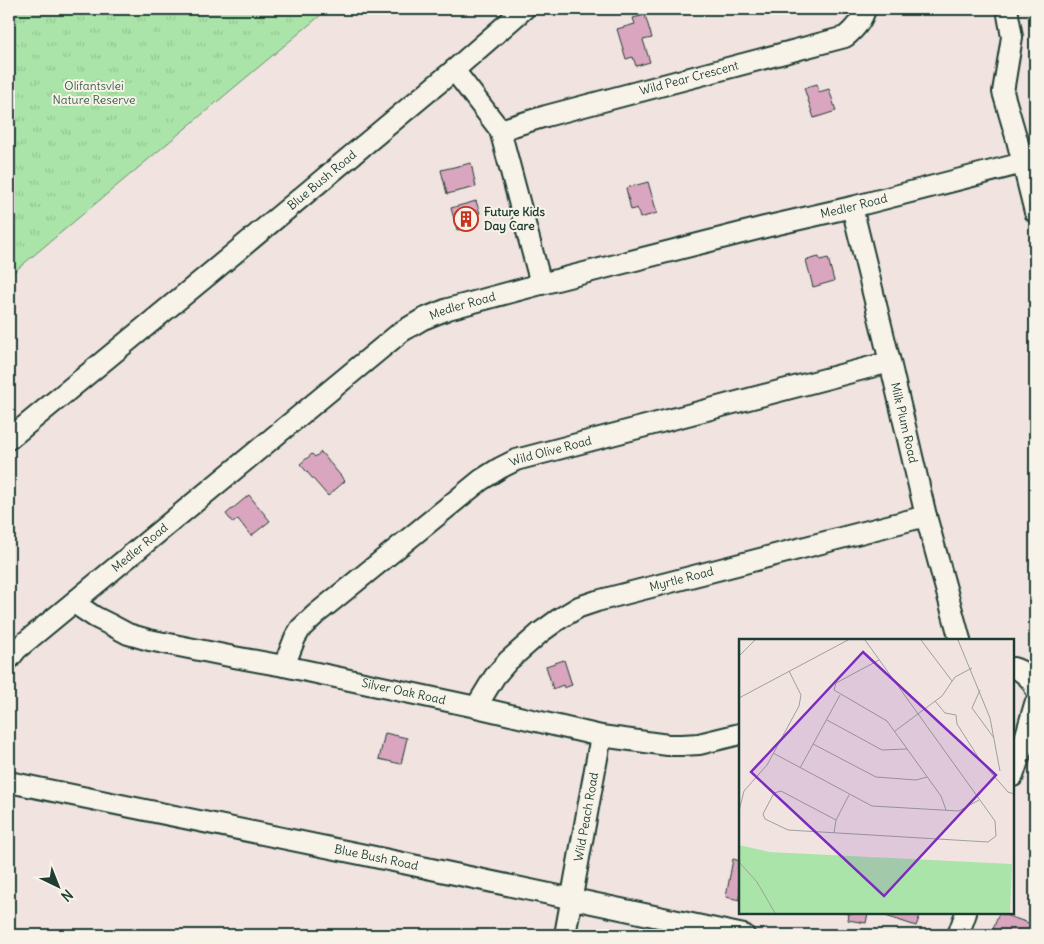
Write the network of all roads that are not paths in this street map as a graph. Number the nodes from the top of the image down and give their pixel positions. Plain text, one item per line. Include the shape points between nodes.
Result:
1 (524, 9) edge
2 (864, 9) edge
3 (1008, 9) edge
4 (454, 70) junction
5 (500, 130) junction
6 (1023, 163) junction
7 (852, 207) junction
8 (1035, 212) edge
9 (541, 284) junction
10 (890, 362) junction
11 (9, 439) edge
12 (926, 516) junction
13 (74, 603) junction
14 (960, 639) edge
15 (9, 659) edge
16 (284, 666) junction
17 (1014, 668) edge
18 (1035, 688) edge
19 (1035, 704) edge
20 (476, 706) junction
21 (739, 734) edge
22 (601, 736) junction
23 (1014, 773) edge
24 (9, 782) edge
25 (572, 898) junction
26 (966, 914) edge
27 (565, 935) edge
28 (744, 935) edge
29 (958, 935) edge

1 - 4 street
2 - 5 street, Wild Pear Crescent via 862,20 845,37
3 - 6 street via 1012,37 1003,92
4 - 5 street
4 - 11 street, Blue Bush Road
5 - 9 street
6 - 7 street, Medler Road
6 - 8 street
7 - 9 street, Medler Road
7 - 10 street, Milk Plum Road
9 - 13 street, Medler Road via 448,309 401,332
10 - 12 street, Milk Plum Road
10 - 16 street, Wild Olive Road via 516,460 500,468 316,614 301,628
12 - 14 street, Milk Plum Road
12 - 20 street, Myrtle Road via 579,608 559,619 508,661
13 - 15 street, Medler Road
13 - 16 street, Silver Oak Road via 128,634
16 - 20 street, Silver Oak Road
17 - 18 street via 1026,675
19 - 23 street
20 - 22 street, Silver Oak Road
21 - 22 street, Silver Oak Road via 682,745
22 - 25 street, Wild Peach Road
24 - 25 street, Blue Bush Road
25 - 27 street, Wild Peach Road
25 - 28 street, Blue Bush Road
26 - 29 street

